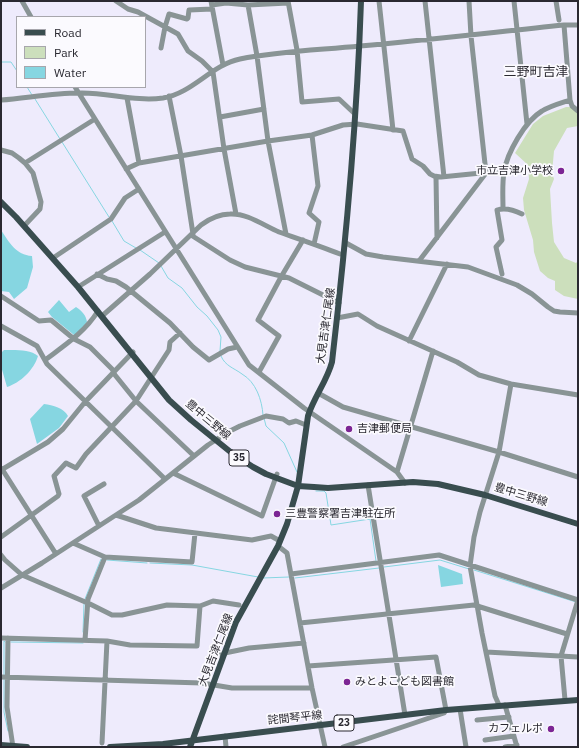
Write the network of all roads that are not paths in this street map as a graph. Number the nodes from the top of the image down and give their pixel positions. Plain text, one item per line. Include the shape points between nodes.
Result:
1 (22, 1) edge
2 (116, 1) edge
3 (361, 1) edge
4 (379, 1) edge
5 (425, 1) edge
6 (469, 1) edge
7 (514, 1) edge
8 (556, 1) edge
9 (288, 2) edge
10 (267, 3) edge
11 (212, 5) edge
12 (248, 5) junction
13 (30, 16) edge
14 (145, 16) edge
15 (146, 16) edge
16 (559, 20) dead end
17 (564, 25) junction
18 (578, 25) edge
19 (165, 27) junction
20 (517, 30) junction
21 (470, 35) junction
22 (428, 39) junction
23 (383, 44) junction
24 (360, 46) junction
25 (161, 48) dead end
26 (297, 50) junction
27 (257, 56) junction
28 (223, 65) junction
29 (213, 72) junction
30 (76, 88) edge
31 (78, 93) junction
32 (169, 96) junction
33 (127, 98) junction
34 (1, 100) edge
35 (570, 100) junction
36 (264, 109) junction
37 (578, 111) edge
38 (355, 114) junction
39 (220, 117) junction
40 (95, 119) junction
41 (354, 124) junction
42 (527, 124) junction
43 (393, 130) junction
44 (312, 135) junction
45 (268, 141) junction
46 (224, 149) junction
47 (1, 150) edge
48 (181, 156) junction
49 (25, 163) junction
50 (139, 163) junction
51 (126, 169) junction
52 (486, 173) junction
53 (504, 173) junction
54 (436, 177) junction
55 (444, 177) junction
56 (139, 189) junction
57 (1, 202) edge
58 (503, 209) junction
59 (236, 214) junction
60 (522, 214) dead end
61 (24, 226) junction
62 (165, 232) junction
63 (192, 234) junction
64 (286, 234) junction
65 (437, 238) junction
66 (303, 240) junction
67 (346, 243) junction
68 (314, 244) junction
69 (176, 249) junction
70 (340, 254) dead end
71 (53, 258) junction
72 (419, 261) junction
73 (448, 264) junction
74 (97, 274) junction
75 (502, 274) dead end
76 (281, 277) junction
77 (78, 287) junction
78 (130, 291) junction
79 (2, 296) edge
80 (339, 304) junction
81 (578, 308) edge
82 (578, 312) edge
83 (100, 313) junction
84 (337, 318) junction
85 (1, 326) edge
86 (180, 333) junction
87 (74, 339) junction
88 (409, 341) junction
89 (237, 347) junction
90 (433, 352) junction
91 (132, 353) junction
92 (45, 360) junction
93 (114, 372) junction
94 (259, 372) junction
95 (151, 378) junction
96 (511, 384) junction
97 (318, 393) junction
98 (578, 395) edge
99 (136, 401) junction
100 (86, 402) junction
101 (309, 412) junction
102 (306, 425) junction
103 (111, 428) junction
104 (410, 428) junction
105 (215, 440) junction
106 (499, 452) junction
107 (194, 456) junction
108 (2, 469) edge
109 (397, 472) junction
110 (173, 473) junction
111 (276, 476) junction
112 (578, 477) edge
113 (165, 479) junction
114 (405, 483) junction
115 (104, 484) dead end
116 (368, 485) junction
117 (298, 486) junction
118 (485, 495) junction
119 (31, 515) junction
120 (116, 515) junction
121 (578, 524) edge
122 (99, 526) junction
123 (195, 533) junction
124 (1, 537) edge
125 (73, 543) junction
126 (279, 544) junction
127 (56, 554) junction
128 (1, 555) edge
129 (105, 557) junction
130 (381, 563) junction
131 (470, 566) junction
132 (291, 574) junction
133 (22, 575) junction
134 (1, 588) edge
135 (578, 600) edge
136 (85, 602) junction
137 (240, 605) dead end
138 (200, 606) junction
139 (477, 606) junction
140 (389, 614) junction
141 (300, 623) junction
142 (567, 634) junction
143 (1, 638) edge
144 (8, 638) junction
145 (85, 640) junction
146 (107, 641) junction
147 (304, 643) junction
148 (486, 652) junction
149 (222, 653) junction
150 (560, 656) junction
151 (578, 657) edge
152 (396, 660) junction
153 (308, 666) junction
154 (4, 677) edge
155 (105, 680) junction
156 (214, 684) junction
157 (312, 688) junction
158 (565, 700) junction
159 (578, 700) edge
160 (502, 705) junction
161 (460, 709) junction
162 (446, 710) junction
163 (405, 715) junction
164 (509, 717) junction
165 (477, 720) dead end
166 (320, 725) junction
167 (225, 736) junction
168 (514, 736) junction
169 (192, 740) junction
170 (485, 740) dead end
171 (102, 743) dead end
172 (1, 745) edge
173 (517, 746) edge
174 (13, 747) edge
175 (27, 747) edge
176 (110, 747) edge
177 (190, 747) edge
178 (226, 747) edge
179 (325, 747) edge
180 (343, 747) edge
181 (466, 747) edge
182 (505, 747) edge

1 - 13 street
2 - 14 street
3 - 24 main road, 大見吉津仁尾線
4 - 23 street
5 - 22 street
6 - 21 street
7 - 20 street
8 - 16 street
9 - 10 street
9 - 26 street
10 - 12 street
11 - 12 street
11 - 19 street via 189,10 186,19 170,14
11 - 28 street
12 - 27 street
15 - 19 street
17 - 18 street
17 - 20 street
17 - 35 street
19 - 25 street
19 - 29 street via 178,34 188,51
20 - 21 street
20 - 42 street
21 - 22 street
21 - 52 street
22 - 23 street
22 - 55 street
23 - 24 street
23 - 43 street
24 - 26 street
24 - 38 main road, 大見吉津仁尾線
26 - 27 street
26 - 38 street via 302,102 339,99
27 - 28 street via 234,60
27 - 36 street
28 - 29 street
29 - 32 street via 184,91
29 - 39 street
30 - 31 street
31 - 33 street
31 - 34 street
31 - 40 street
32 - 33 street via 151,99
32 - 48 street
33 - 50 street
35 - 37 street
35 - 42 street via 544,110
36 - 39 street
36 - 45 street
38 - 41 main road, 大見吉津仁尾線
39 - 46 street
40 - 49 street
40 - 51 street
41 - 43 street
41 - 44 street
41 - 67 main road, 大見吉津仁尾線
42 - 53 street via 511,153
43 - 54 street via 403,132 410,157
44 - 45 street
44 - 68 street via 318,186 309,213 319,222
45 - 46 street
45 - 64 street
46 - 48 street
46 - 59 street
47 - 49 street via 12,153
48 - 50 street
48 - 63 street
49 - 61 street via 33,173 41,202 40,209
50 - 51 street
51 - 56 street
52 - 53 street
52 - 55 street
52 - 65 street
53 - 58 street
54 - 55 street
54 - 65 street
56 - 62 street
56 - 71 street via 125,198 111,219
57 - 61 main road, 豊中三野線 / 35
58 - 60 street
58 - 75 street via 497,210 496,213 502,240 496,247
59 - 63 street via 222,215 209,220
59 - 64 street
61 - 71 main road, 豊中三野線 / 35
62 - 69 street
62 - 74 street
63 - 69 street
63 - 76 street via 230,260
64 - 66 street
65 - 72 street
66 - 68 street
66 - 76 street
67 - 72 street via 366,254
67 - 80 main road, 大見吉津仁尾線
68 - 70 street
69 - 78 street
69 - 89 street
71 - 77 main road, 豊中三野線 / 35
72 - 73 street
73 - 82 street via 468,267 516,285 554,311
73 - 88 street
74 - 77 street
74 - 78 street via 116,281
76 - 80 street via 298,282
76 - 94 street via 258,320 278,336
77 - 83 main road, 豊中三野線 / 35
78 - 83 street
78 - 86 street
79 - 87 street via 39,321 51,320
80 - 84 main road, 大見吉津仁尾線
81 - 82 street
83 - 87 street
83 - 91 main road, 豊中三野線 / 35
84 - 88 street via 358,314
84 - 97 main road, 大見吉津仁尾線 via 332,362
85 - 92 street via 37,346
86 - 89 street via 209,360
86 - 95 street via 170,342 169,350
87 - 92 street
87 - 93 street via 90,347
88 - 90 street
89 - 94 street via 249,365
90 - 96 street via 479,375
90 - 104 street
91 - 93 street
91 - 95 main road, 豊中三野線 / 35
92 - 100 street
93 - 99 street
93 - 100 street
94 - 101 street
95 - 99 street
95 - 105 main road, 豊中三野線 / 35 via 181,412
96 - 98 street
96 - 106 street
97 - 101 main road, 大見吉津仁尾線
97 - 104 street via 343,407
99 - 103 street
99 - 107 street
100 - 103 street
100 - 108 street via 48,442
101 - 102 main road, 大見吉津仁尾線
101 - 109 street
102 - 105 street via 266,416 240,426
102 - 117 main road, 大見吉津仁尾線
103 - 113 street
103 - 119 street via 76,468 66,463 54,476 58,496
104 - 106 street
104 - 109 street
105 - 107 street
105 - 111 main road, 豊中三野線 / 35 via 246,463 266,474
106 - 112 street
106 - 118 street
107 - 110 street
108 - 119 street
109 - 114 street
110 - 111 street via 262,516
110 - 113 street
111 - 117 main road, 豊中三野線 / 35
113 - 120 street
114 - 116 main road, 豊中三野線 / 35
114 - 118 main road, 豊中三野線 / 35 via 438,484
115 - 122 street via 84,496
116 - 117 main road, 豊中三野線 / 35 via 328,488
116 - 130 street
117 - 126 main road, 大見吉津仁尾線
118 - 121 main road, 豊中三野線 / 35
118 - 131 street via 474,537
119 - 124 street
119 - 127 street
120 - 122 street
120 - 123 street via 156,528
122 - 125 street
123 - 126 street via 252,540 271,536
123 - 129 street via 192,562
125 - 127 street
125 - 129 street
126 - 132 street via 287,552
126 - 149 main road, 大見吉津仁尾線
127 - 133 street
128 - 133 street
129 - 136 street
130 - 131 street via 439,555
130 - 132 street
130 - 140 street
131 - 135 street
131 - 139 street
132 - 141 street
133 - 134 street
133 - 136 street
135 - 142 street
136 - 138 street via 115,616 167,605
136 - 145 street
137 - 138 street via 216,600
138 - 146 street via 197,646 130,645
139 - 140 street
139 - 142 street
139 - 148 street
140 - 141 street
140 - 152 street
141 - 147 street
142 - 150 street
143 - 144 street
144 - 145 street
144 - 154 street
145 - 146 street
146 - 155 street
147 - 149 street
147 - 153 street
148 - 150 street
148 - 160 street via 495,696
149 - 156 main road, 大見吉津仁尾線
150 - 151 street
150 - 158 street
152 - 153 street
152 - 162 street via 436,657
152 - 163 street
153 - 157 street
154 - 155 street
154 - 174 street
155 - 156 street
155 - 171 street
156 - 157 street via 232,688
156 - 169 main road, 大見吉津仁尾線
157 - 166 street
158 - 159 main road, 詫間琴平線 / 23
158 - 160 main road, 詫間琴平線 / 23
160 - 161 main road, 詫間琴平線 / 23
160 - 164 street
161 - 162 main road, 詫間琴平線 / 23
161 - 181 street
162 - 163 main road, 詫間琴平線 / 23
162 - 180 street
163 - 166 main road, 詫間琴平線 / 23
164 - 165 street
164 - 168 street
166 - 167 main road, 詫間琴平線 / 23
166 - 179 street
167 - 169 main road, 詫間琴平線 / 23
167 - 178 street
168 - 170 street
168 - 173 street
169 - 176 main road, 詫間琴平線 / 23
169 - 177 main road, 大見吉津仁尾線
172 - 174 main road
173 - 182 street
174 - 175 main road

